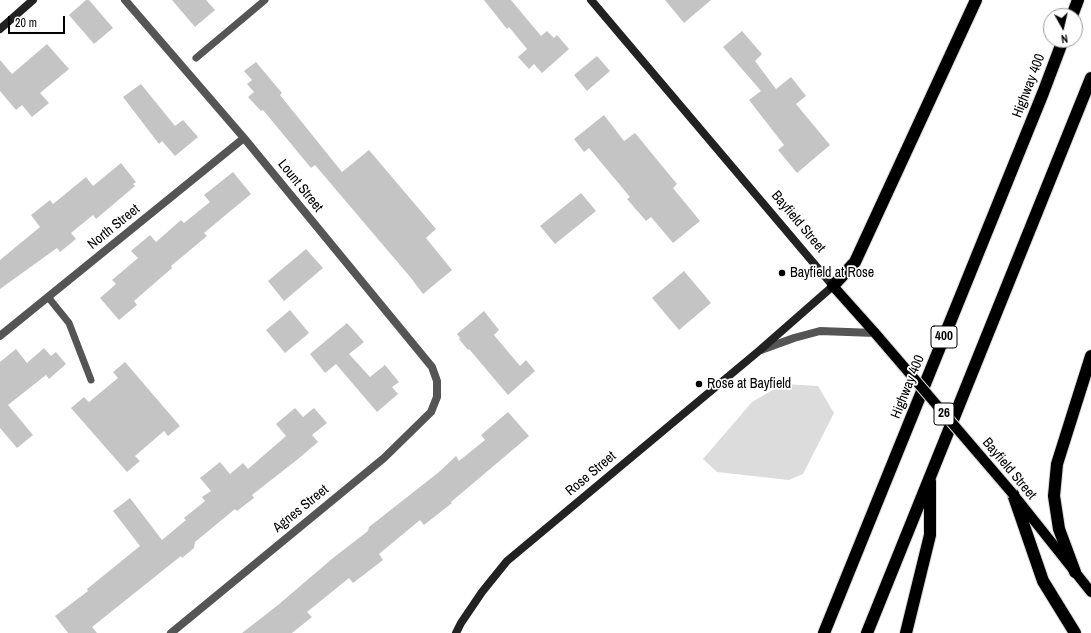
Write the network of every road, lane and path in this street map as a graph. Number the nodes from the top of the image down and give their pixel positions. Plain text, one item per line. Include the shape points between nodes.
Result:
1 (33, 0) edge
2 (126, 0) edge
3 (265, 0) edge
4 (591, 0) edge
5 (976, 0) edge
6 (0, 29) edge
7 (1060, 48) edge
8 (196, 58) dead end
9 (1091, 78) edge
10 (244, 138) junction
11 (833, 286) junction
12 (48, 297) junction
13 (875, 333) junction
14 (0, 336) edge
15 (760, 350) junction
16 (1091, 356) edge
17 (91, 380) dead end
18 (437, 397) joint
19 (930, 475) junction
20 (1013, 494) junction
21 (1075, 572) junction
22 (1091, 592) edge
23 (171, 633) edge
24 (456, 633) edge
25 (824, 633) edge
26 (867, 633) edge
27 (906, 633) edge
28 (1075, 633) edge

1 - 6 street
2 - 10 street, Lount Street
3 - 8 lane
4 - 11 street, Bayfield Street
5 - 11 highway via 855,262
7 - 25 highway, Highway 400 / 400
9 - 19 highway
10 - 12 street, North Street
10 - 18 street, Lount Street via 432,367 437,381
11 - 13 main road, Bayfield Street / 26
11 - 15 street, Rose Street
12 - 14 street, North Street
12 - 17 lane via 69,322
13 - 15 street, Rose Street via 820,331
13 - 20 main road, Bayfield Street / 26, bridge
15 - 24 street, Rose Street via 507,561 482,592
16 - 21 highway via 1057,464 1054,496 1059,529
18 - 23 street, Agnes Street via 431,412 384,458
19 - 26 highway
19 - 27 highway via 930,535
20 - 21 main road, Bayfield Street / 26
20 - 28 highway via 1043,581
21 - 22 main road, Bayfield Street / 26

